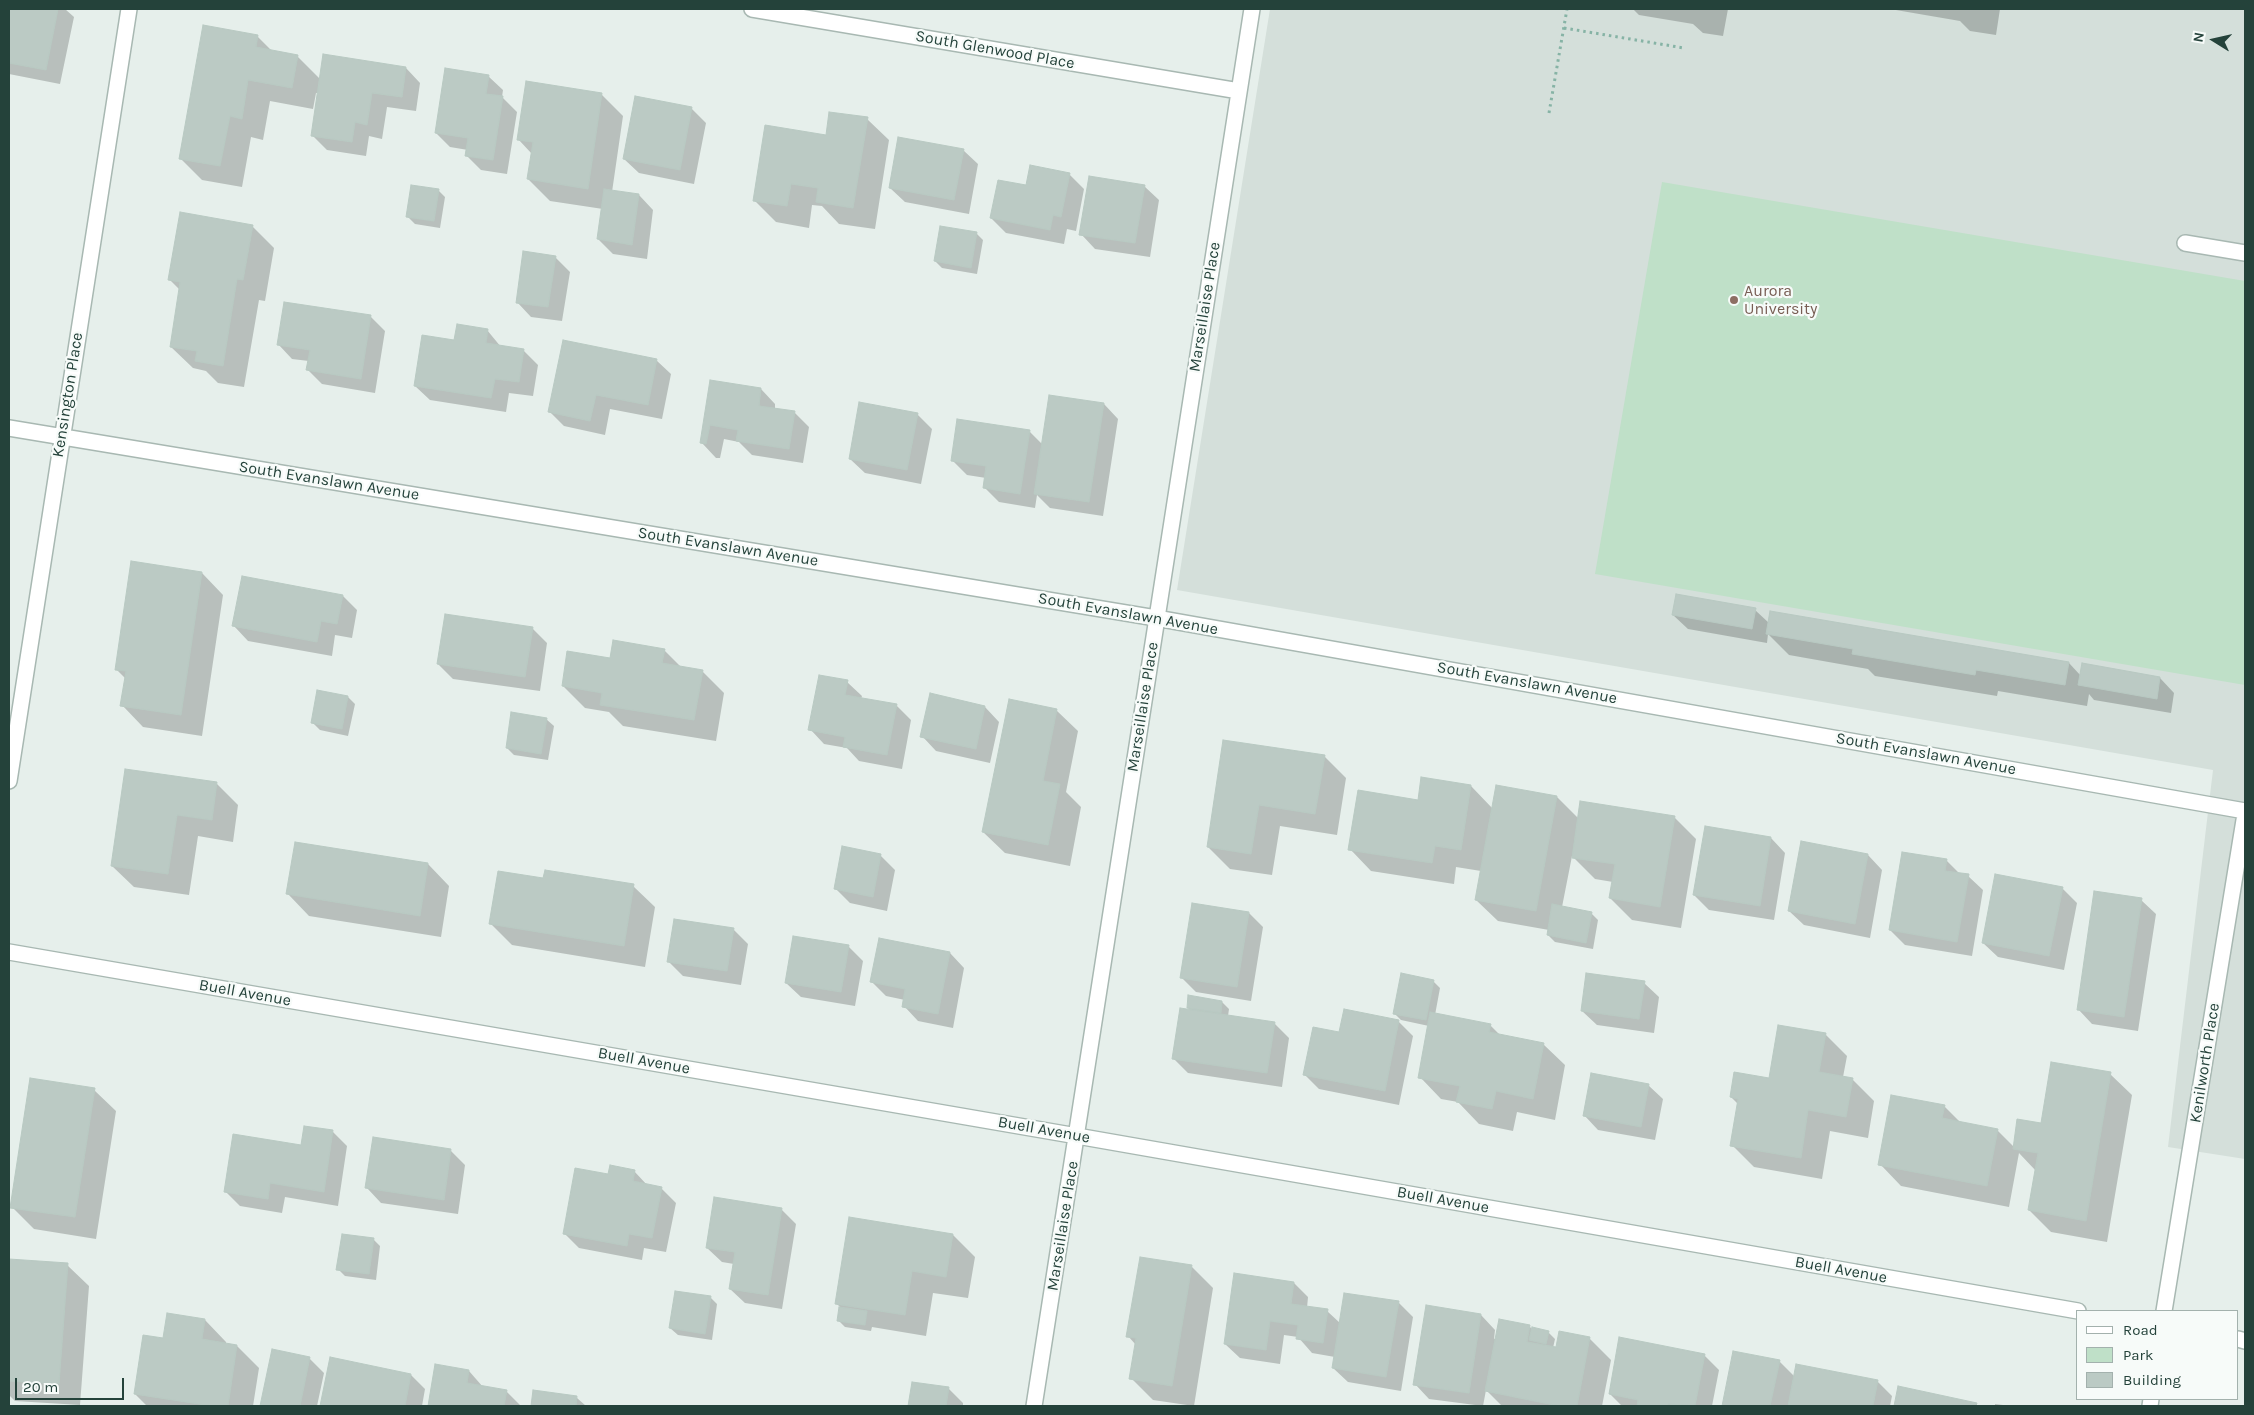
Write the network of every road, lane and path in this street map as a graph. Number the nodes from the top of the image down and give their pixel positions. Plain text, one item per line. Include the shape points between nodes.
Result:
1 (129, 9) edge
2 (752, 9) edge
3 (1252, 9) edge
4 (1567, 9) edge
5 (1564, 28) junction
6 (1684, 48) dead end
7 (1239, 91) junction
8 (1549, 113) dead end
9 (2185, 243) dead end
10 (2245, 254) edge
11 (9, 428) edge
12 (61, 437) junction
13 (1156, 618) junction
14 (9, 781) edge
15 (2245, 812) edge
16 (9, 952) edge
17 (1077, 1136) junction
18 (2164, 1310) edge
19 (2076, 1312) edge
20 (1034, 1406) edge

1 - 12 street, Kensington Place
2 - 7 street, South Glenwood Place
3 - 7 street, Marseillaise Place
4 - 5 path
5 - 6 path
5 - 8 path
7 - 13 street, Marseillaise Place
9 - 10 street
11 - 12 street, South Evanslawn Avenue
12 - 13 street, South Evanslawn Avenue
12 - 14 street, Kensington Place
13 - 15 street, South Evanslawn Avenue
13 - 17 street, Marseillaise Place
15 - 18 street, Kenilworth Place
16 - 17 street, Buell Avenue
17 - 19 street, Buell Avenue
17 - 20 street, Marseillaise Place

